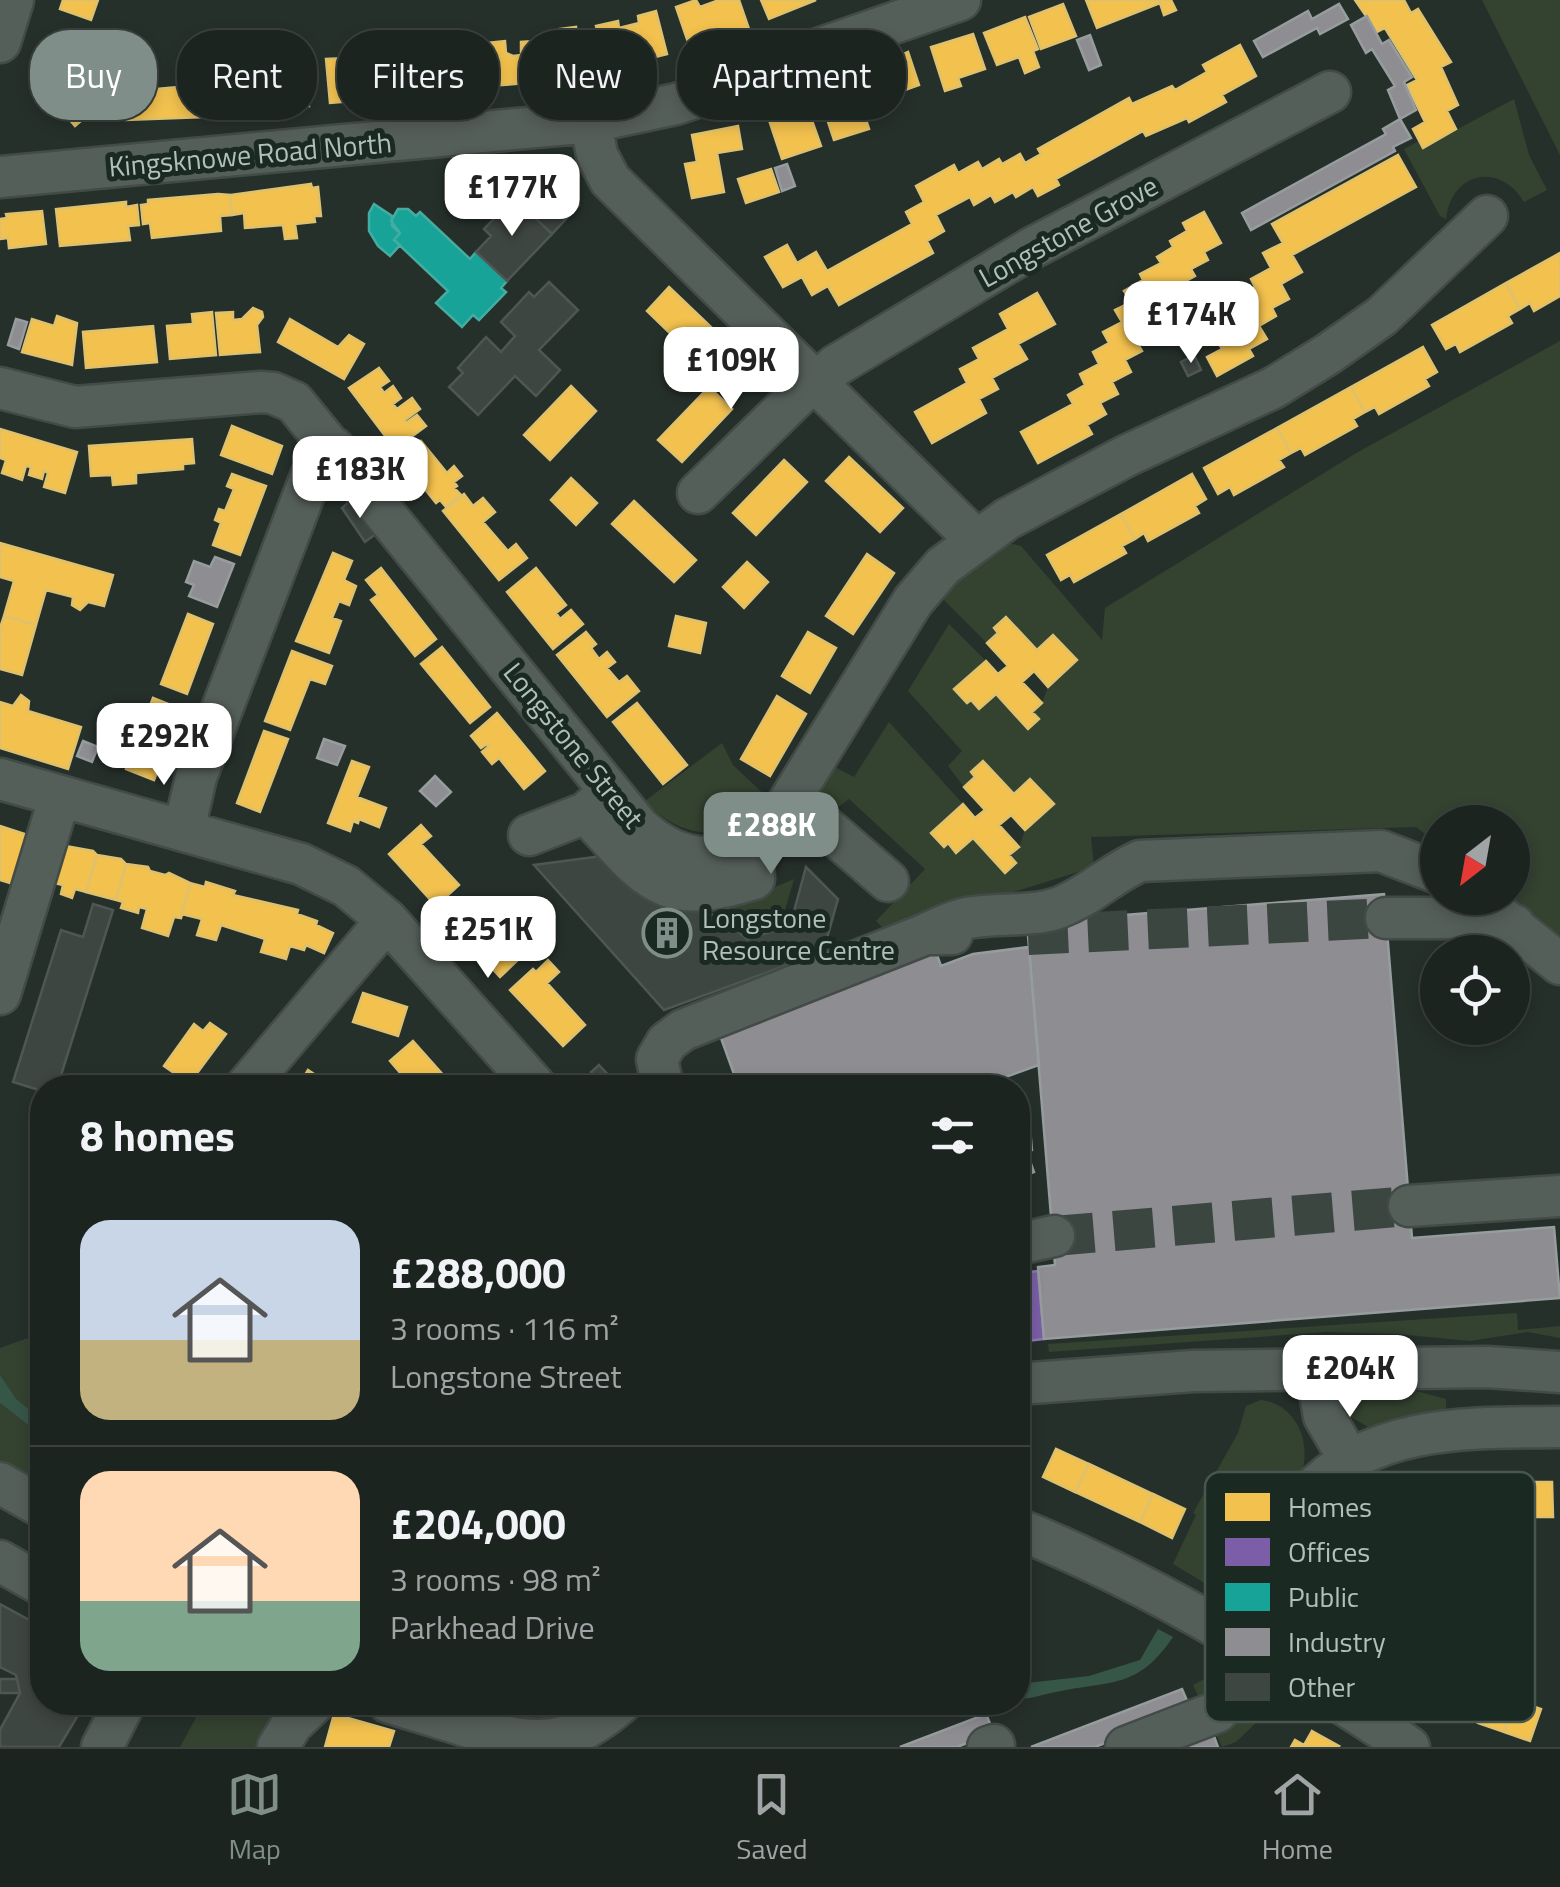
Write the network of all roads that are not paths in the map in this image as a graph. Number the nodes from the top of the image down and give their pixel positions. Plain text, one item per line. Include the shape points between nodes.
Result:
1 (960, 0) edge
2 (1330, 92) dead end
3 (591, 122) junction
4 (0, 178) edge
5 (1486, 216) dead end
6 (814, 382) junction
7 (0, 388) edge
8 (334, 448) junction
9 (698, 494) dead end
10 (976, 540) junction
11 (0, 779) edge
12 (60, 796) junction
13 (793, 799) junction
14 (598, 802) junction
15 (184, 830) junction
16 (528, 835) dead end
17 (1420, 866) edge
18 (888, 880) dead end
19 (1499, 915) edge
20 (1386, 918) tunnel mouth
21 (388, 920) junction
22 (1514, 925) junction
23 (926, 934) junction
24 (1028, 935) tunnel mouth
25 (1560, 964) edge
26 (0, 994) edge
27 (256, 1075) edge
28 (525, 1075) edge
29 (660, 1075) edge
30 (1560, 1196) edge
31 (1409, 1206) tunnel mouth
32 (1316, 1370) junction
33 (1560, 1372) edge
34 (1030, 1384) edge
35 (1560, 1427) edge
36 (1350, 1461) junction
37 (1335, 1472) edge
38 (0, 1483) edge
39 (30, 1500) edge
40 (1030, 1533) edge
41 (0, 1561) edge
42 (30, 1578) edge
43 (1205, 1621) edge
44 (118, 1715) edge
45 (301, 1715) edge
46 (430, 1715) edge
47 (610, 1715) edge
48 (1205, 1717) edge
49 (1364, 1722) edge
50 (1400, 1745) edge
51 (102, 1747) edge
52 (278, 1747) edge
53 (1126, 1747) edge

1 - 3 street, Kingsknowe Road North via 676,104
2 - 6 street, Longstone Grove via 1032,248
3 - 4 street, Kingsknowe Road North
3 - 6 street via 596,155 610,180
5 - 10 street, Longstone Street via 1382,316 1328,354
6 - 9 street, Longstone Grove
6 - 10 street
7 - 8 street, Longstone Street via 75,407 273,393 294,402
8 - 14 street, Longstone Street
8 - 15 street via 312,476 196,778
10 - 13 street, Longstone Street via 912,601
11 - 12 street
12 - 15 street
12 - 26 street
13 - 14 street, Longstone Street via 752,848 708,858 666,848
13 - 18 street
14 - 16 street
15 - 21 street via 312,869
17 - 23 street via 1381,851 1140,862 1054,909 962,919
19 - 22 street
20 - 22 street
21 - 27 street
21 - 28 street
22 - 25 street
23 - 24 street
23 - 29 street via 683,1030 657,1059
30 - 31 street
32 - 33 street
32 - 34 street via 1193,1370
32 - 36 street via 1324,1416
35 - 36 street via 1419,1436
36 - 37 street
38 - 39 street
40 - 43 street
41 - 42 street
44 - 51 street
45 - 52 street
46 - 47 street via 542,1745 585,1734
48 - 53 street
49 - 50 street

